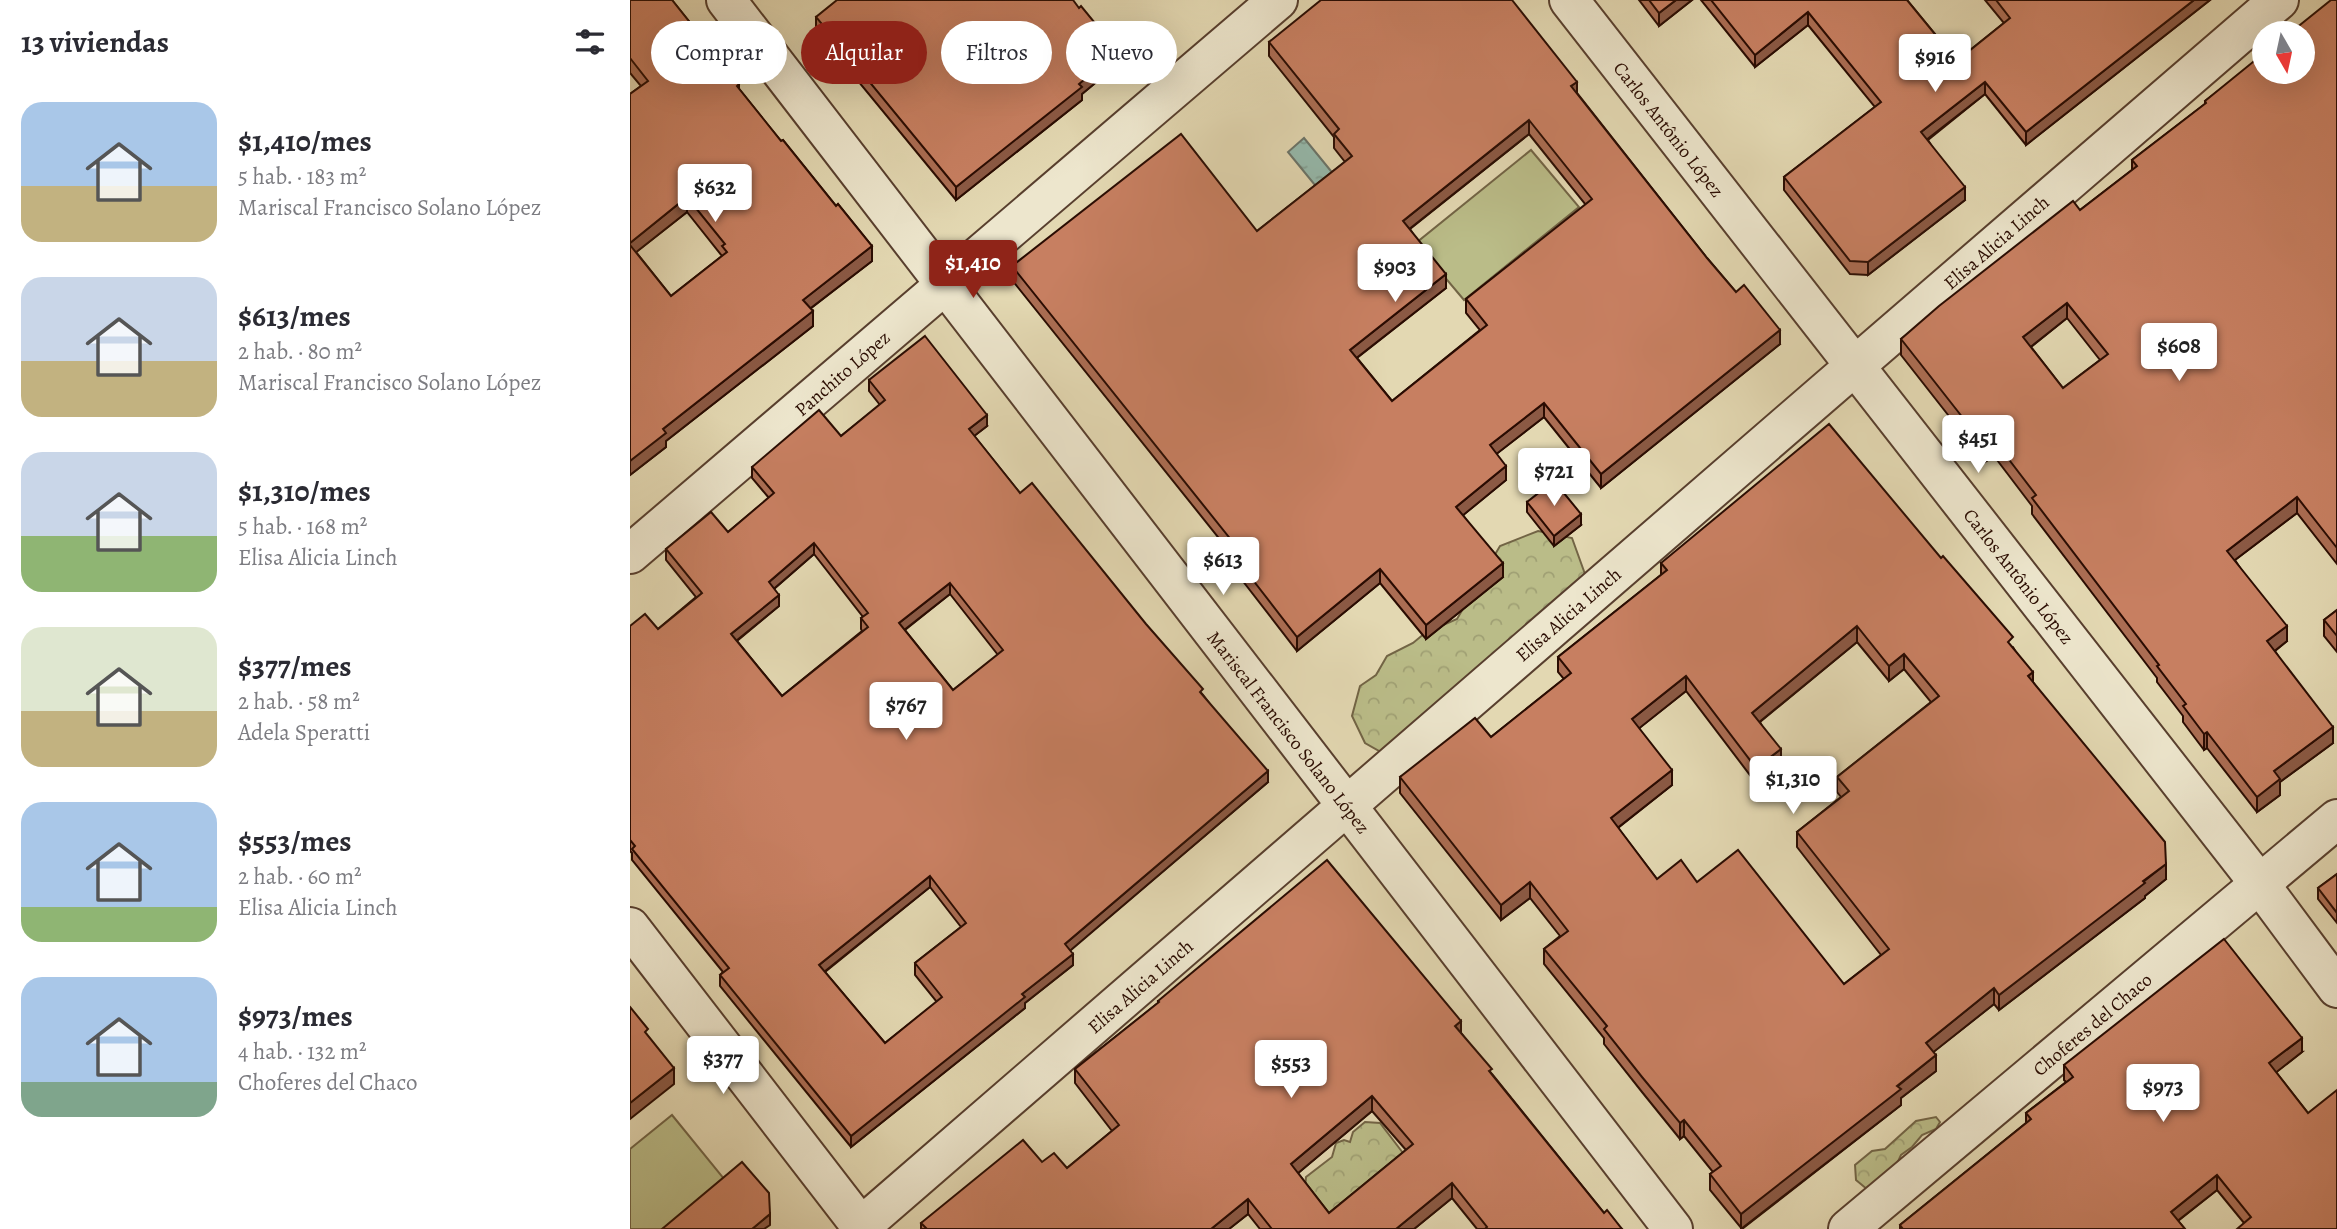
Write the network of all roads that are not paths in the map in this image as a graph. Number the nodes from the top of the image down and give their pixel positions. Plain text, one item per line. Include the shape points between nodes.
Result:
1 (726, 0) edge
2 (1278, 0) edge
3 (1569, 0) edge
4 (2279, 0) edge
5 (946, 284) junction
6 (1853, 365) junction
7 (630, 555) edge
8 (1347, 808) junction
9 (2337, 819) edge
10 (2259, 883) junction
11 (630, 927) edge
12 (2337, 988) edge
13 (861, 1228) edge
14 (1673, 1229) edge
15 (1848, 1229) edge

1 - 5 street, Mariscal Francisco Solano López
2 - 5 street, Panchito López
3 - 6 street, Carlos Antônio López
4 - 6 street, Elisa Alicia Linch
5 - 7 street, Panchito López
5 - 8 street, Mariscal Francisco Solano López
6 - 8 street, Elisa Alicia Linch
6 - 10 street, Carlos Antônio López
8 - 13 street, Elisa Alicia Linch
8 - 14 street, Mariscal Francisco Solano López
9 - 10 street, Choferes del Chaco
10 - 12 street, Carlos Antônio López
10 - 15 street, Choferes del Chaco
11 - 13 street

